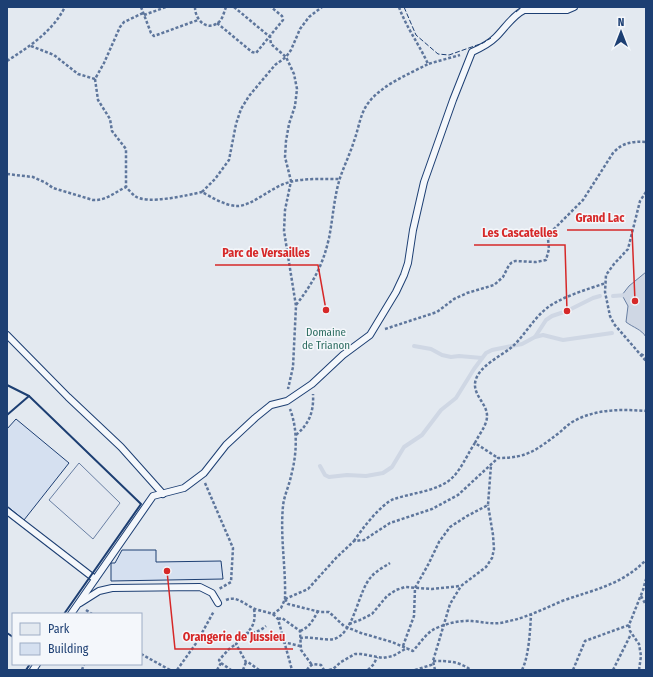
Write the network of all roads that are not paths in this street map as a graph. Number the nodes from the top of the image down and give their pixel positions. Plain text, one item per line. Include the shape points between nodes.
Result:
1 (574, 7) edge
2 (7, 335) edge
3 (163, 494) junction
4 (7, 511) edge
5 (95, 579) junction
6 (218, 603) road end
7 (77, 606) junction
8 (72, 613) edge

1 - 3 lane via 567,10 524,10 495,38 472,52 424,182 404,275 370,335 343,355 312,384 287,401 271,406 254,418 226,445 200,476 184,488
2 - 3 lane via 121,447
3 - 5 lane via 153,496
4 - 5 lane
5 - 7 lane
6 - 7 lane via 212,593 200,587 112,588 99,591
7 - 8 lane

